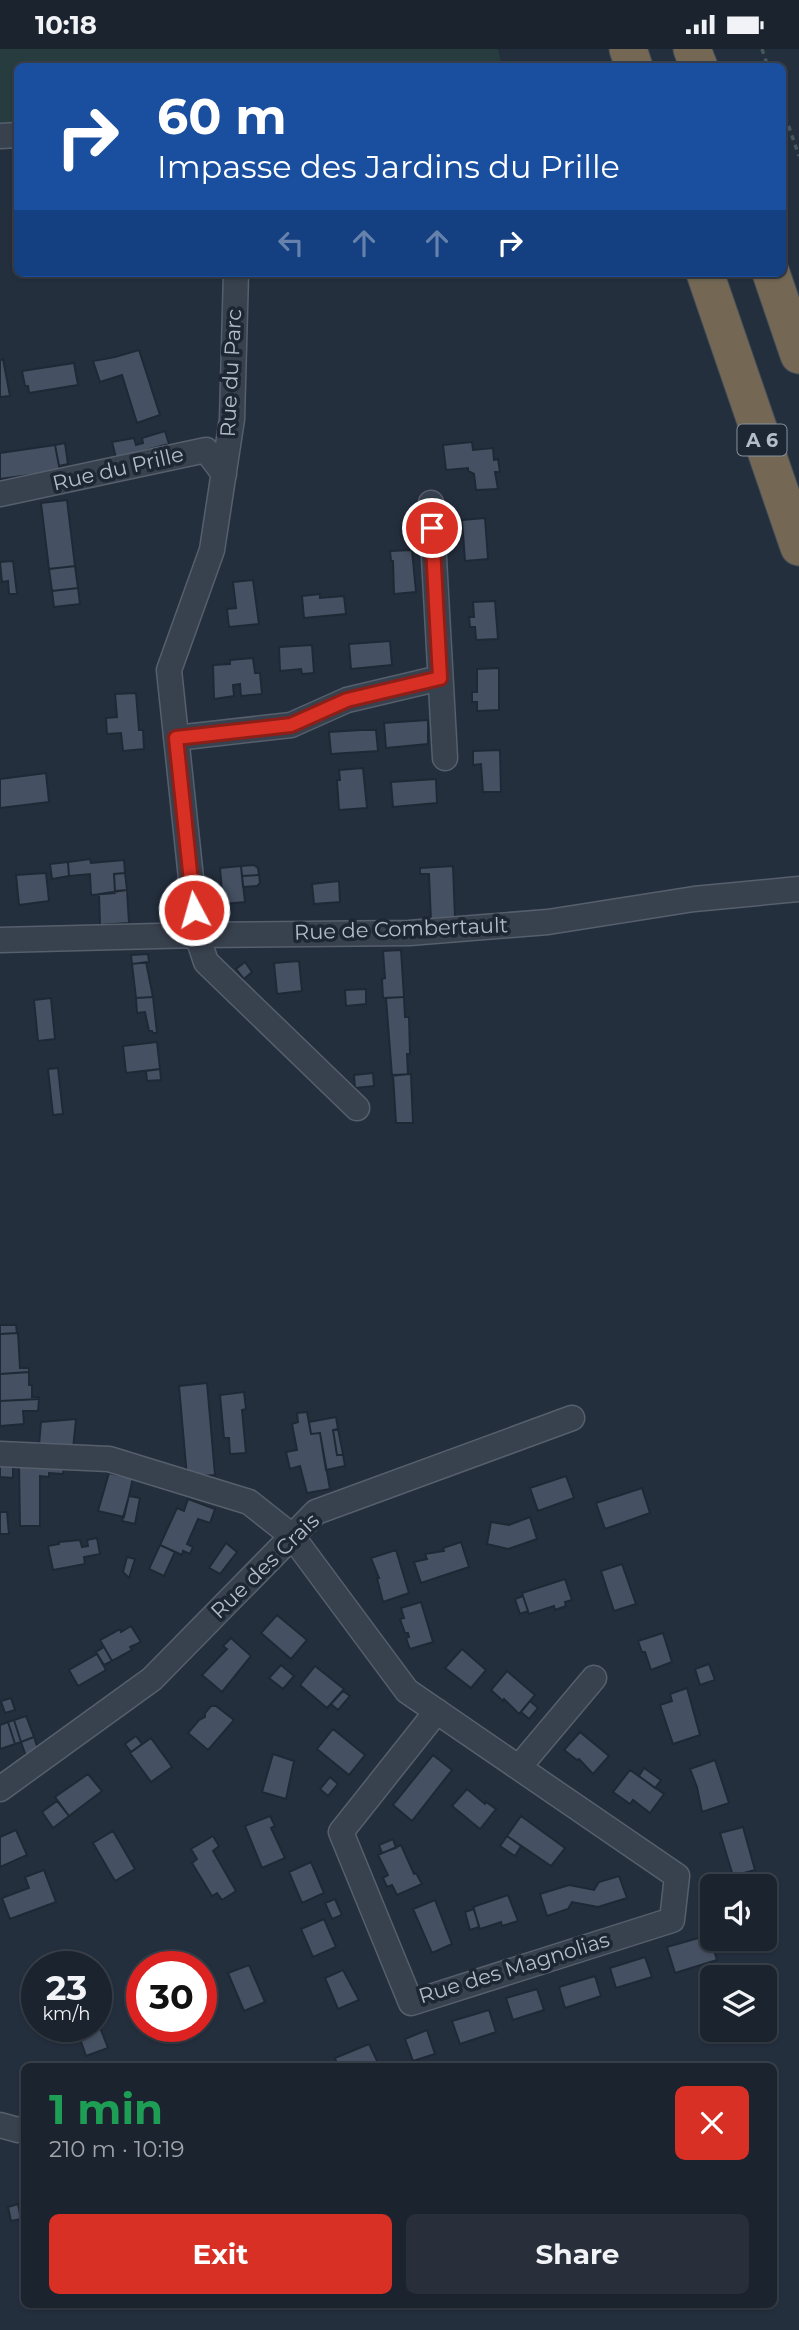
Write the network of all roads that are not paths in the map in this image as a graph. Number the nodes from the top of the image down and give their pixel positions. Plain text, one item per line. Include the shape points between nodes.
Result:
1 (236, 277) edge
2 (706, 277) edge
3 (772, 277) edge
4 (799, 355) edge
5 (224, 474) junction
6 (0, 494) edge
7 (431, 503) dead end
8 (799, 547) edge
9 (440, 678) junction
10 (176, 738) junction
11 (445, 758) dead end
12 (799, 889) edge
13 (197, 935) junction
14 (0, 940) edge
15 (357, 1108) dead end
16 (572, 1418) dead end
17 (0, 1454) edge
18 (292, 1536) junction
19 (594, 1678) dead end
20 (437, 1711) junction
21 (519, 1767) junction
22 (0, 1789) edge
23 (0, 2125) edge
24 (21, 2129) edge

1 - 5 street, Rue du Parc via 232,419
2 - 8 highway, A 6
3 - 4 highway
5 - 6 street, Rue du Prille via 206,450
5 - 10 street, Rue du Parc via 212,550 169,670
7 - 9 street
9 - 10 street via 347,700 291,725
9 - 11 street
10 - 13 street, Rue du Parc
12 - 13 street, Rue de Combertault via 694,899 548,922 409,933
13 - 14 street, Rue de Combertault
13 - 15 street, Rue du Parc via 206,962
16 - 18 street, Rue des Crais via 316,1512
17 - 18 street, Rue des Magnolias via 109,1459 249,1502
18 - 20 street, Rue des Magnolias via 407,1691
18 - 22 street, Rue des Crais via 152,1679
19 - 21 street
20 - 21 street, Rue des Magnolias
20 - 21 street, Rue des Magnolias via 341,1832 411,2003 672,1920 677,1876
23 - 24 street

